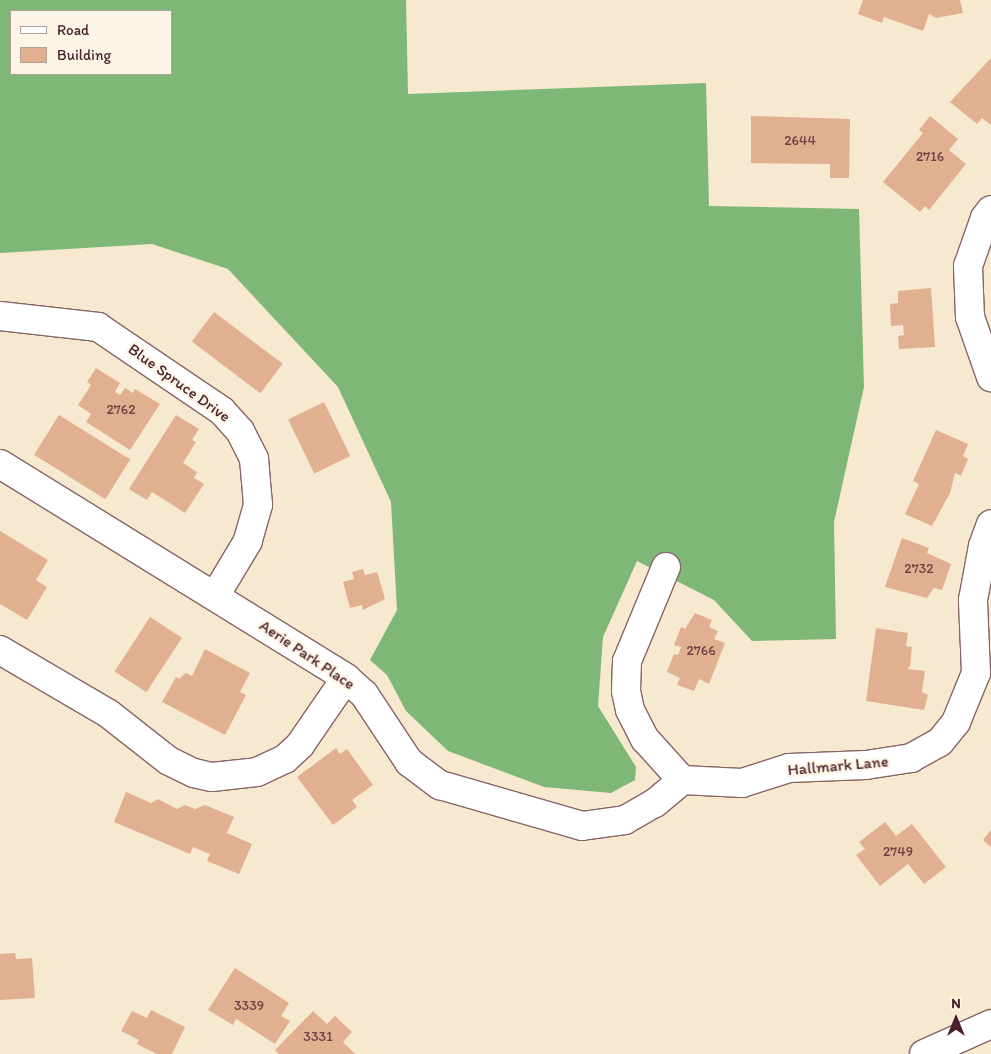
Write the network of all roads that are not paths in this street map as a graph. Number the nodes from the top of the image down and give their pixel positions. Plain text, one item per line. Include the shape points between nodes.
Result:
1 (991, 210) edge
2 (0, 316) edge
3 (991, 376) edge
4 (0, 464) edge
5 (991, 524) edge
6 (666, 567) dead end
7 (216, 596) junction
8 (0, 650) edge
9 (346, 678) junction
10 (682, 780) junction
11 (991, 1024) edge
12 (924, 1054) edge

1 - 3 street via 985,218 968,266 970,317
2 - 7 street, Blue Spruce Drive via 98,327 222,411 240,431 254,459 258,505 252,531
4 - 7 street, Aerie Park Place
5 - 10 street, Hallmark Lane via 983,546 973,600 976,673 956,722 940,742 910,758 866,765 789,768 742,783
6 - 10 street via 630,647 626,691 630,710 645,739
7 - 9 street, Aerie Park Place
8 - 9 street via 109,714 180,768 212,777 242,776 285,759 300,745
9 - 10 street, Aerie Park Place via 364,694 409,762 431,779 458,791 567,824 600,825 640,812
11 - 12 street

